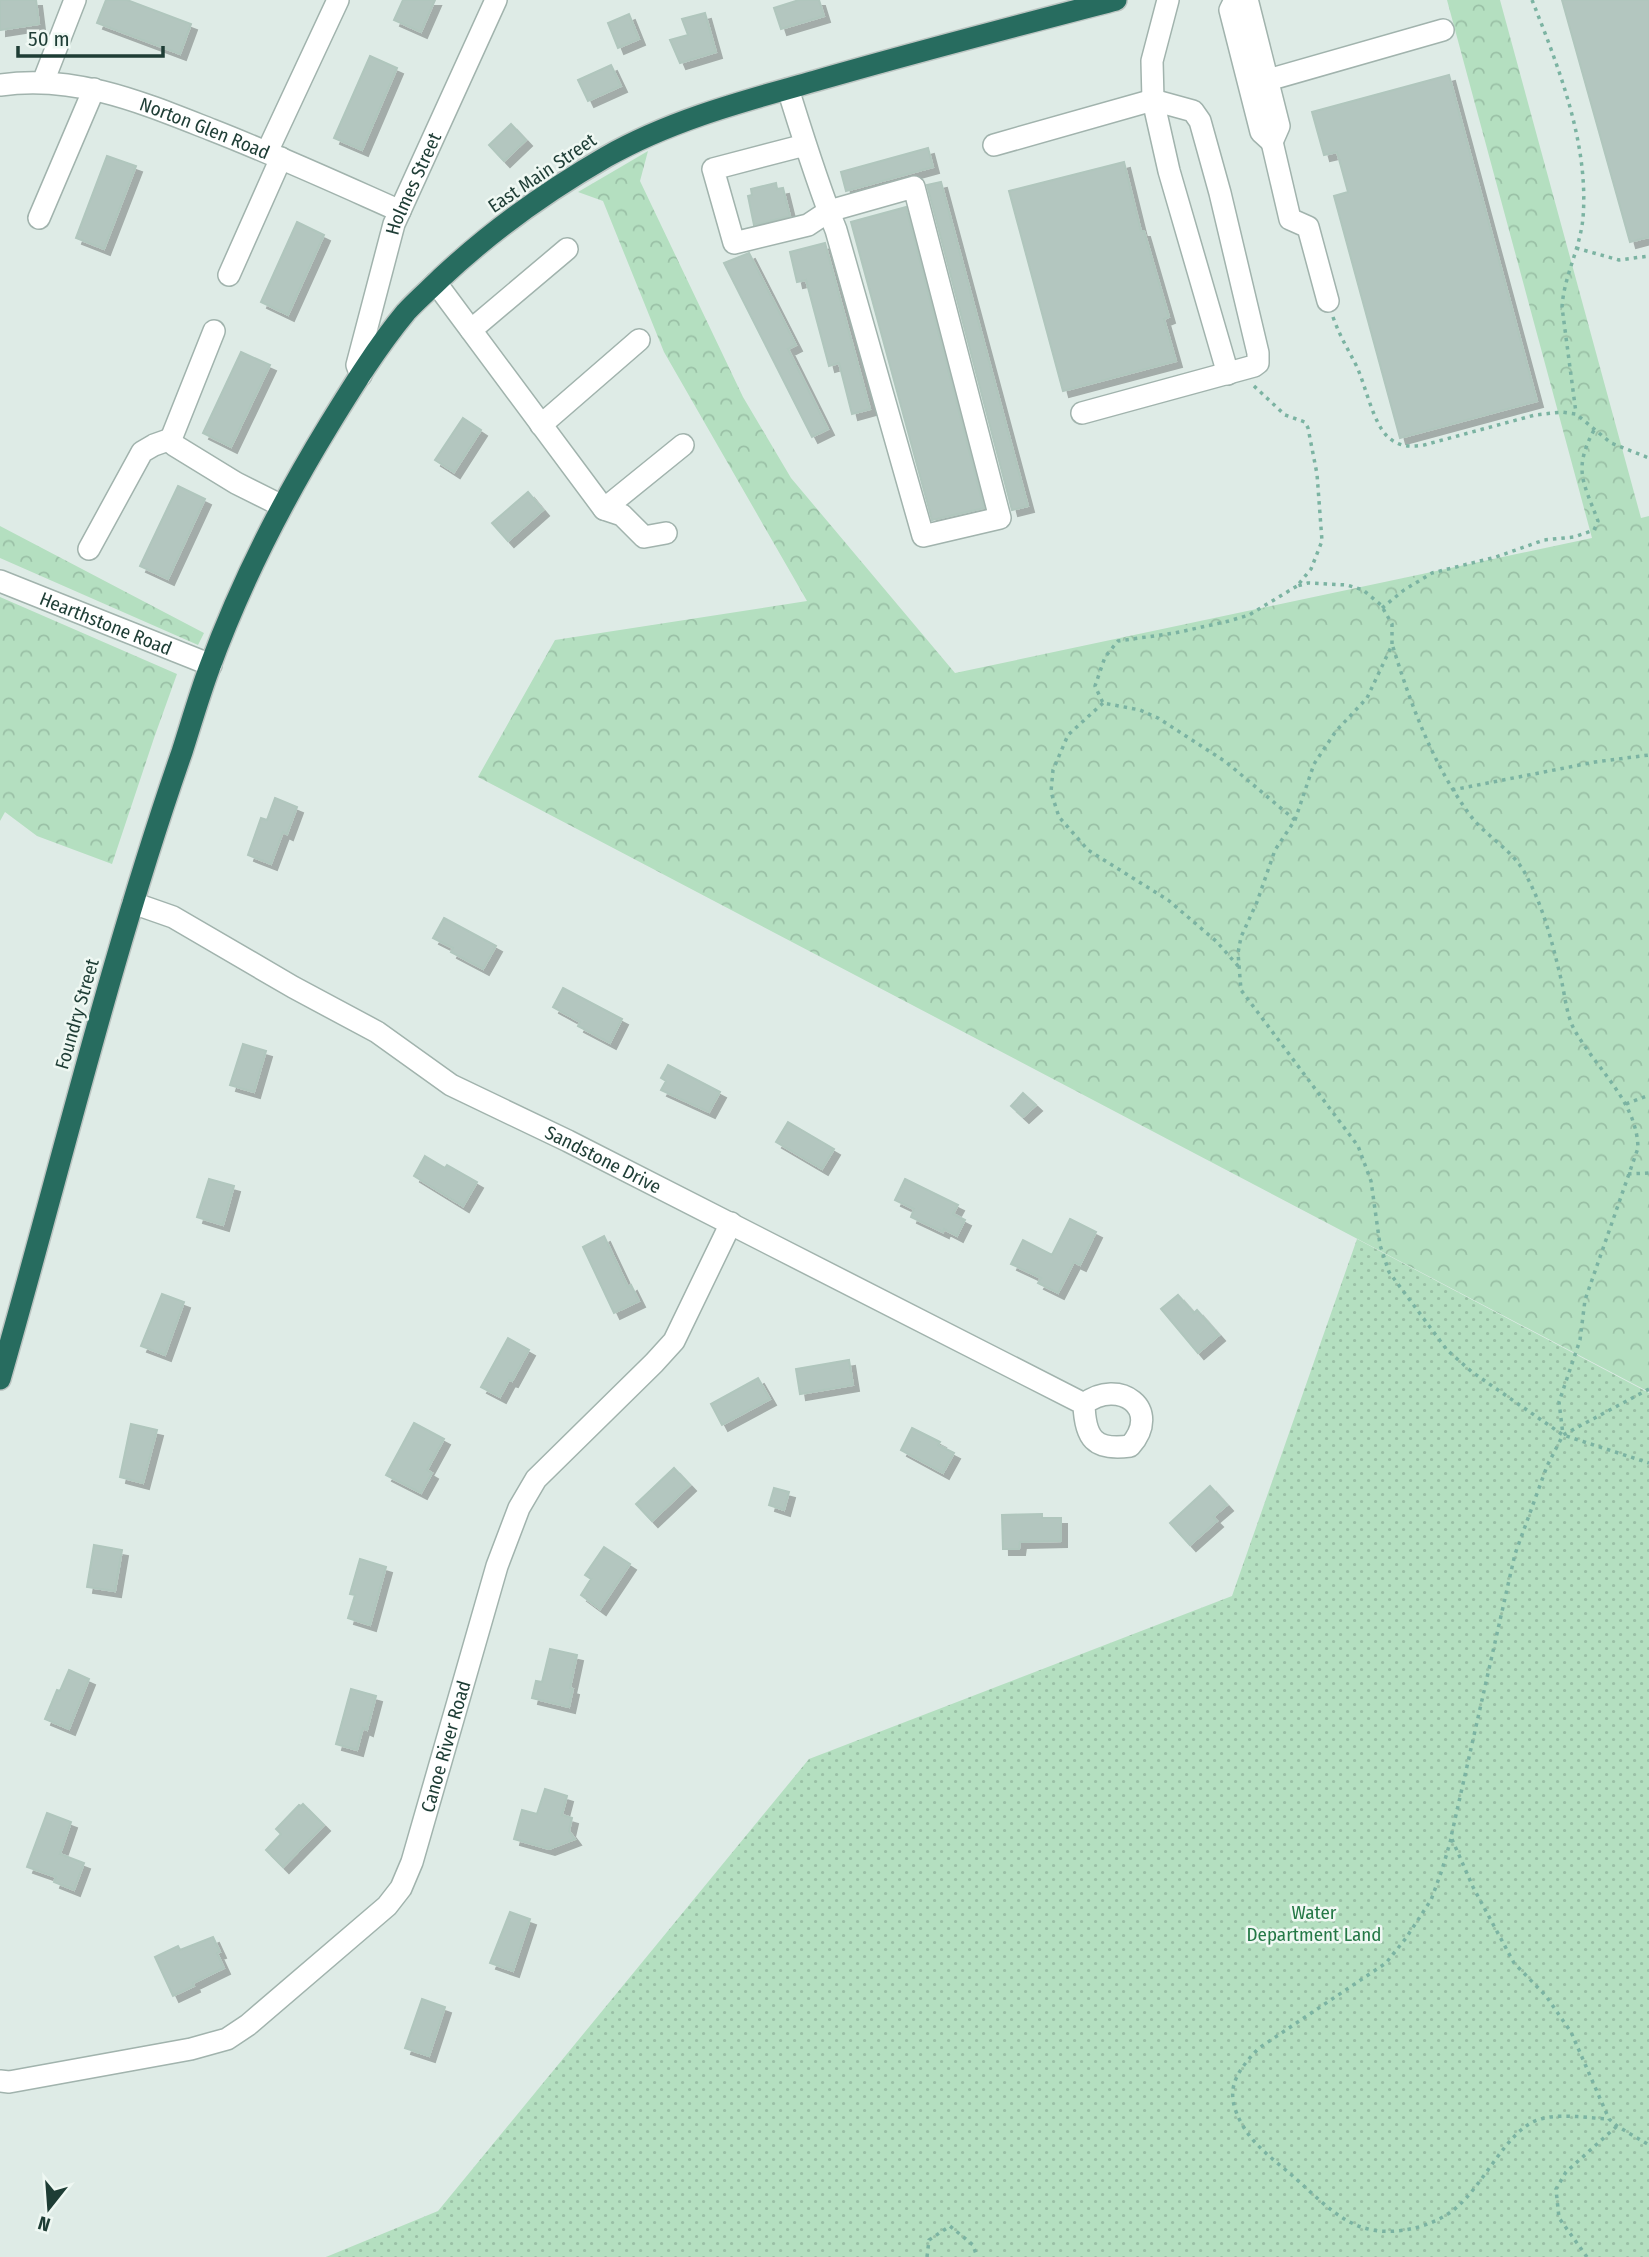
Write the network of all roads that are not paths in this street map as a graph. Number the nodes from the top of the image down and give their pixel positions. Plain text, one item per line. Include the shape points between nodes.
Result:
1 (75, 0) edge
2 (338, 0) edge
3 (496, 0) edge
4 (1116, 0) edge
5 (1168, 0) edge
6 (1235, 0) edge
7 (1443, 30) dead end
8 (43, 82) junction
9 (1258, 83) junction
10 (0, 85) edge
11 (94, 89) junction
12 (788, 89) junction
13 (1153, 100) junction
14 (805, 145) junction
15 (993, 145) dead end
16 (274, 155) junction
17 (400, 211) junction
18 (829, 211) junction
19 (39, 218) dead end
20 (567, 249) dead end
21 (229, 275) dead end
22 (436, 283) junction
23 (1328, 301) road end
24 (471, 330) junction
25 (214, 331) dead end
26 (639, 340) dead end
27 (1227, 374) junction
28 (361, 375) junction
29 (1082, 413) dead end
30 (541, 425) junction
31 (171, 439) junction
32 (684, 445) dead end
33 (282, 506) junction
34 (604, 509) junction
35 (666, 533) dead end
36 (89, 549) dead end
37 (0, 581) edge
38 (211, 665) junction
39 (133, 903) junction
40 (731, 1223) junction
41 (0, 1379) edge
42 (1084, 1404) dead end
43 (0, 2081) edge

1 - 8 street
2 - 16 street
3 - 17 street, Holmes Street
4 - 12 highway, East Main Street
5 - 13 street via 1152,61
6 - 9 street via 1248,3
7 - 9 street
8 - 10 street, Norton Glen Road
8 - 11 street, Norton Glen Road
9 - 23 street via 1279,126 1272,142 1290,219 1308,227
11 - 16 street, Norton Glen Road via 145,103
11 - 19 street
12 - 14 street
12 - 22 highway, East Main Street via 704,114 607,156 490,236
13 - 15 street
13 - 27 street
13 - 27 street via 1197,115 1217,181 1259,360
14 - 18 street
14 - 18 street via 713,169 733,243 808,225
16 - 17 street, Norton Glen Road
16 - 21 street
17 - 28 street, Holmes Street via 362,343 357,365
18 - 18 street via 923,537 1000,518 914,187
20 - 24 street
22 - 24 street
22 - 28 highway, East Main Street via 408,310
24 - 30 street
25 - 31 street
26 - 30 street
27 - 29 street
28 - 33 highway, East Main Street
30 - 34 street
31 - 33 street via 173,445
31 - 36 street via 142,452
32 - 34 street
33 - 38 highway, East Main Street
34 - 35 street via 622,515 644,537
37 - 38 street, Hearthstone Road
38 - 39 highway, Foundry Street
39 - 40 street, Sandstone Drive via 173,917 377,1032 451,1086
39 - 41 highway, Foundry Street
40 - 42 street, Sandstone Drive
40 - 43 street, Canoe River Road via 674,1340 536,1479 519,1508 497,1566 412,1862 387,1906 227,2039

